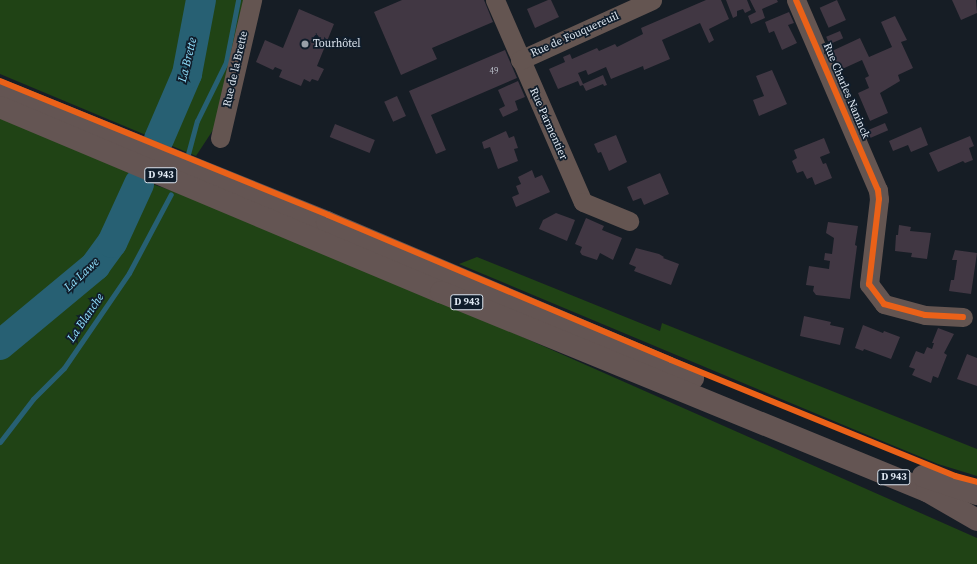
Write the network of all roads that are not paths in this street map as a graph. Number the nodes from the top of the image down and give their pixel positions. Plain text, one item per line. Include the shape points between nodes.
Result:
1 (252, 0) edge
2 (495, 0) edge
3 (652, 0) edge
4 (796, 0) edge
5 (520, 60) junction
6 (0, 90) edge
7 (0, 107) edge
8 (220, 138) dead end
9 (628, 221) dead end
10 (964, 316) dead end
11 (977, 494) edge
12 (977, 520) edge

1 - 8 street, Rue de la Brette
2 - 5 street, Rue Parmentier
3 - 5 street, Rue de Fouquereuil
4 - 10 street, Rue Charles Naninck via 878,190 869,284 884,304 925,315
5 - 9 street, Rue Parmentier via 583,202
6 - 11 main road, D 943 via 327,222 915,472
7 - 12 main road, D 943 via 441,292 927,491

